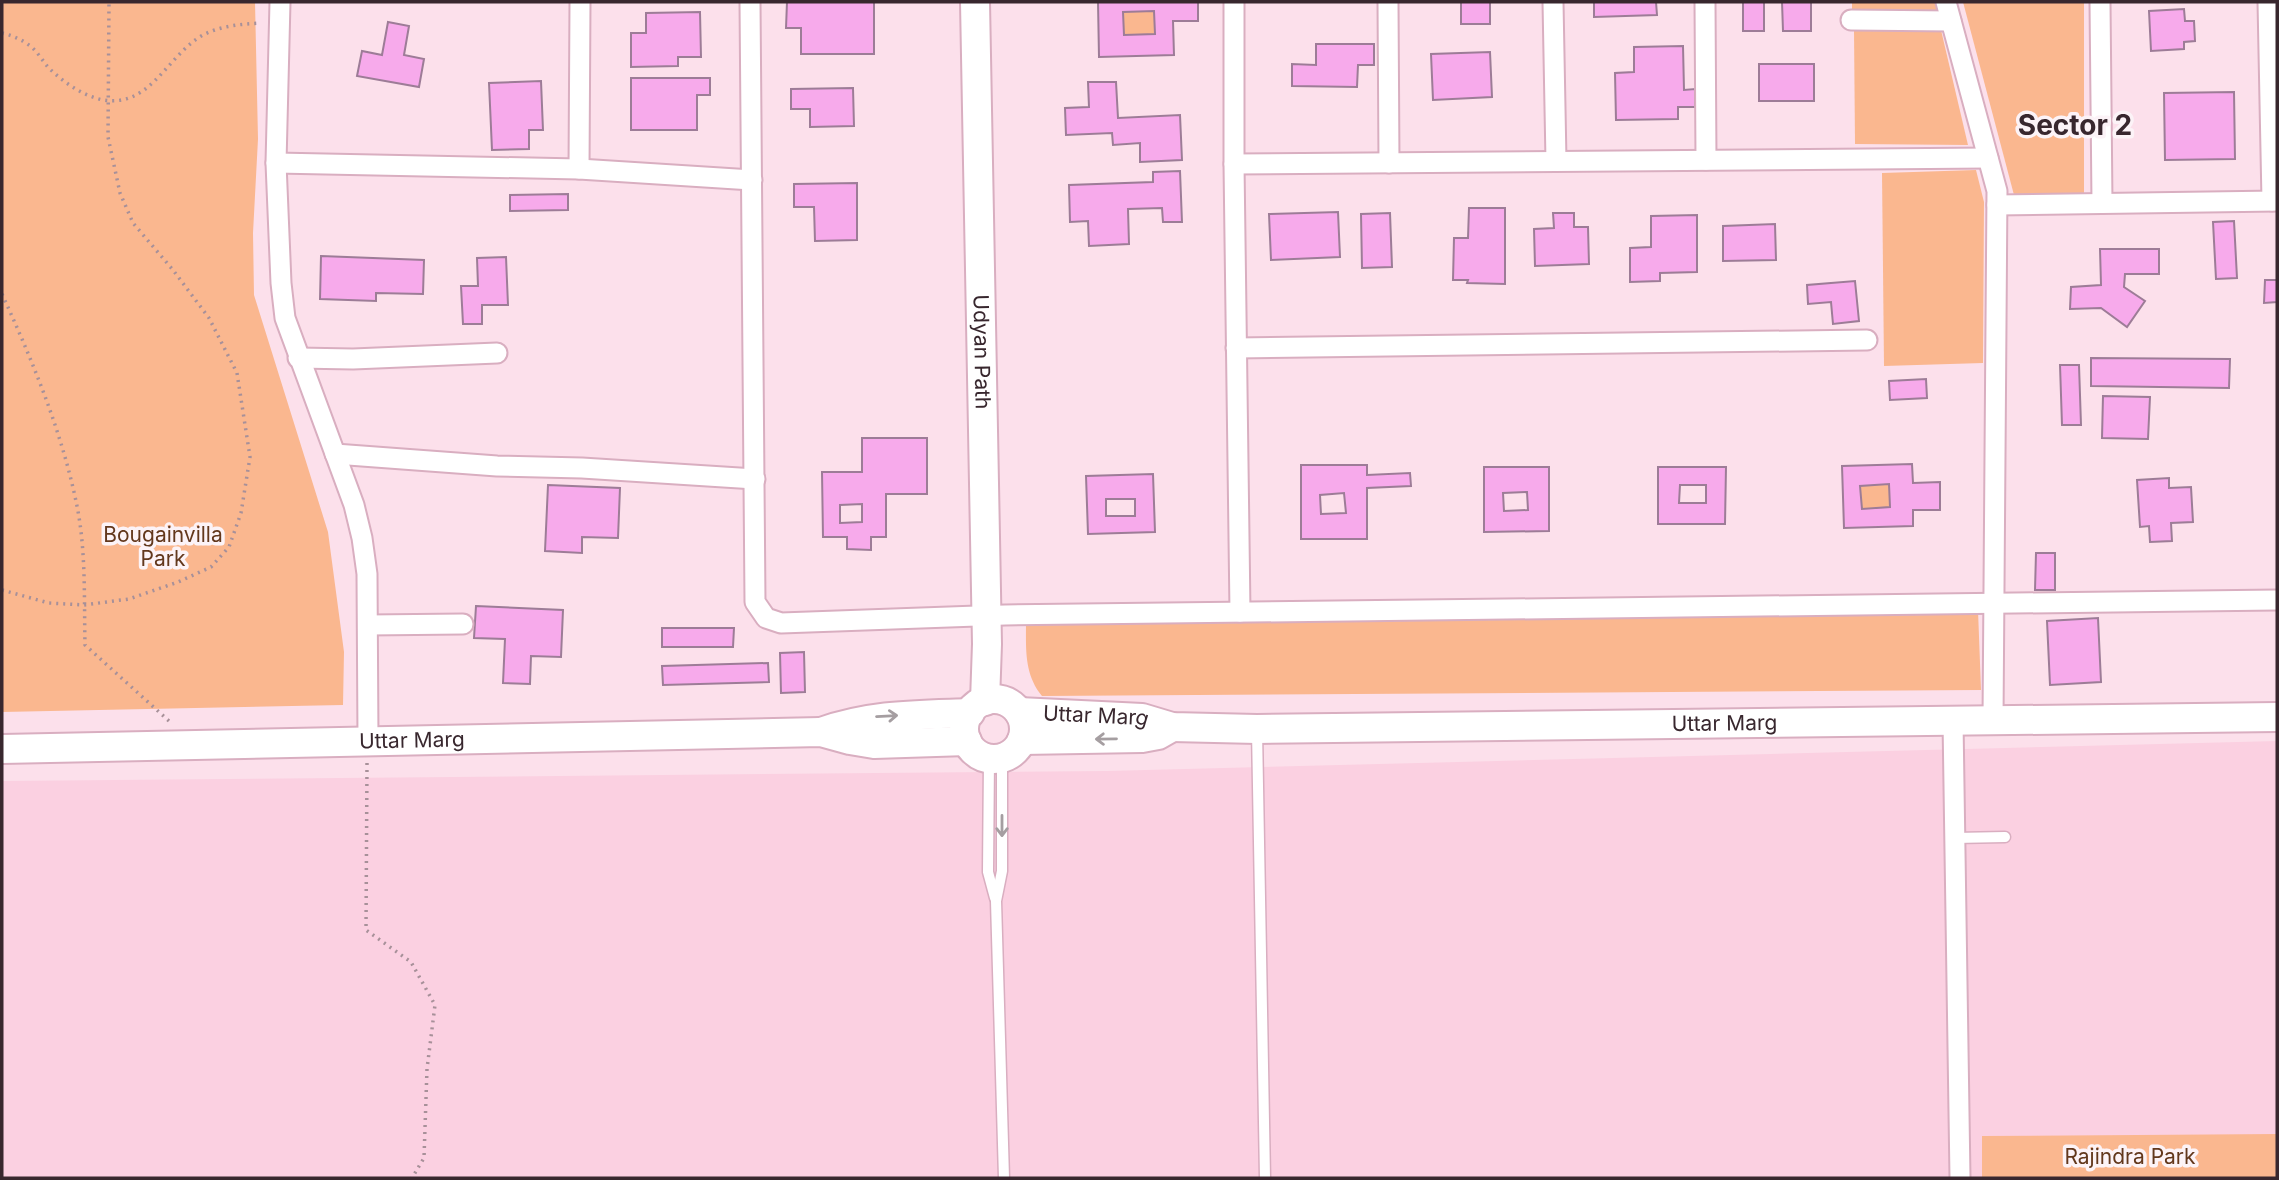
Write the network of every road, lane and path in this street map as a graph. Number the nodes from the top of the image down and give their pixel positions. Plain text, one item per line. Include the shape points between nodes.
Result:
1 (108, 2) edge
2 (280, 2) edge
3 (580, 2) edge
4 (750, 2) edge
5 (975, 2) edge
6 (992, 2) edge
7 (1234, 2) edge
8 (1388, 2) edge
9 (1553, 2) edge
10 (1705, 2) edge
11 (1946, 2) edge
12 (2100, 2) edge
13 (2268, 2) edge
14 (1851, 20) dead end
15 (1951, 21) junction
16 (280, 22) junction
17 (2, 33) edge
18 (107, 100) junction
19 (1988, 158) junction
20 (1706, 160) junction
21 (1556, 161) junction
22 (276, 163) junction
23 (1388, 163) junction
24 (1234, 164) junction
25 (579, 169) junction
26 (752, 180) junction
27 (2274, 201) edge
28 (2102, 203) junction
29 (1997, 205) junction
30 (2, 294) edge
31 (1867, 340) dead end
32 (1236, 348) junction
33 (497, 353) dead end
34 (298, 359) junction
35 (335, 454) junction
36 (755, 479) junction
37 (2, 590) edge
38 (2277, 600) edge
39 (1993, 603) junction
40 (84, 605) junction
41 (1240, 612) junction
42 (996, 615) junction
43 (463, 624) dead end
44 (368, 625) junction
45 (994, 707) junction
46 (2277, 717) edge
47 (1993, 720) junction
48 (1953, 721) junction
49 (1172, 727) junction
50 (1257, 729) junction
51 (821, 732) junction
52 (368, 741) junction
53 (967, 741) junction
54 (194, 745) junction
55 (2, 749) edge
56 (1004, 752) junction
57 (2005, 837) dead end
58 (1955, 838) junction
59 (412, 1178) edge
60 (1004, 1178) edge
61 (1265, 1178) edge
62 (1960, 1178) edge

1 - 18 path
2 - 16 street
3 - 25 street
4 - 26 street
5 - 42 main road, Udyan Path
6 - 42 main road, Udyan Path
7 - 24 street
8 - 23 street
9 - 21 street
10 - 20 street
11 - 15 street
12 - 28 street
13 - 27 street
14 - 15 street
15 - 19 street
16 - 18 path via 223,27 202,36 137,96
16 - 22 street
17 - 18 path via 36,51 50,70 75,89
18 - 40 path via 108,137 120,193 133,223 209,318 237,373 250,457 242,513 229,547 211,567 129,599
19 - 20 street
19 - 29 street
20 - 21 street
21 - 23 street
22 - 25 street
22 - 34 street via 283,306
23 - 24 street
24 - 32 street
25 - 26 street
26 - 36 street
27 - 28 street
28 - 29 street
29 - 39 street
30 - 40 path via 60,441 77,508
31 - 32 street
32 - 41 street
33 - 34 street
34 - 35 street
35 - 36 street
35 - 44 street via 362,538 368,574
36 - 42 street via 755,602 766,618 781,623
37 - 40 path via 49,603
38 - 39 street
39 - 41 street
39 - 47 street
40 - 54 path via 85,645
41 - 42 street
42 - 45 main road, Udyan Path
43 - 44 street
44 - 52 street
45 - 49 main road, Uttar Marg via 1142,718
51 -> 45 main road, Uttar Marg via 876,717
45 - 53 main road via 964,731
45 - 56 main road, Uttar Marg via 1024,730
46 - 47 main road, Uttar Marg
47 - 48 main road, Uttar Marg
48 - 50 main road, Uttar Marg
48 - 58 street
49 - 50 main road, Uttar Marg
49 -> 56 main road, Uttar Marg via 1142,738
50 - 61 lane
51 - 52 main road, Uttar Marg
51 - 53 main road, Uttar Marg via 874,744
52 - 54 main road, Uttar Marg
52 - 59 path via 366,930 411,962 435,1005 424,1158
53 - 56 main road via 972,749
54 - 55 main road, Uttar Marg
56 - 60 lane via 1002,871 996,901
57 - 58 lane
58 - 62 street

